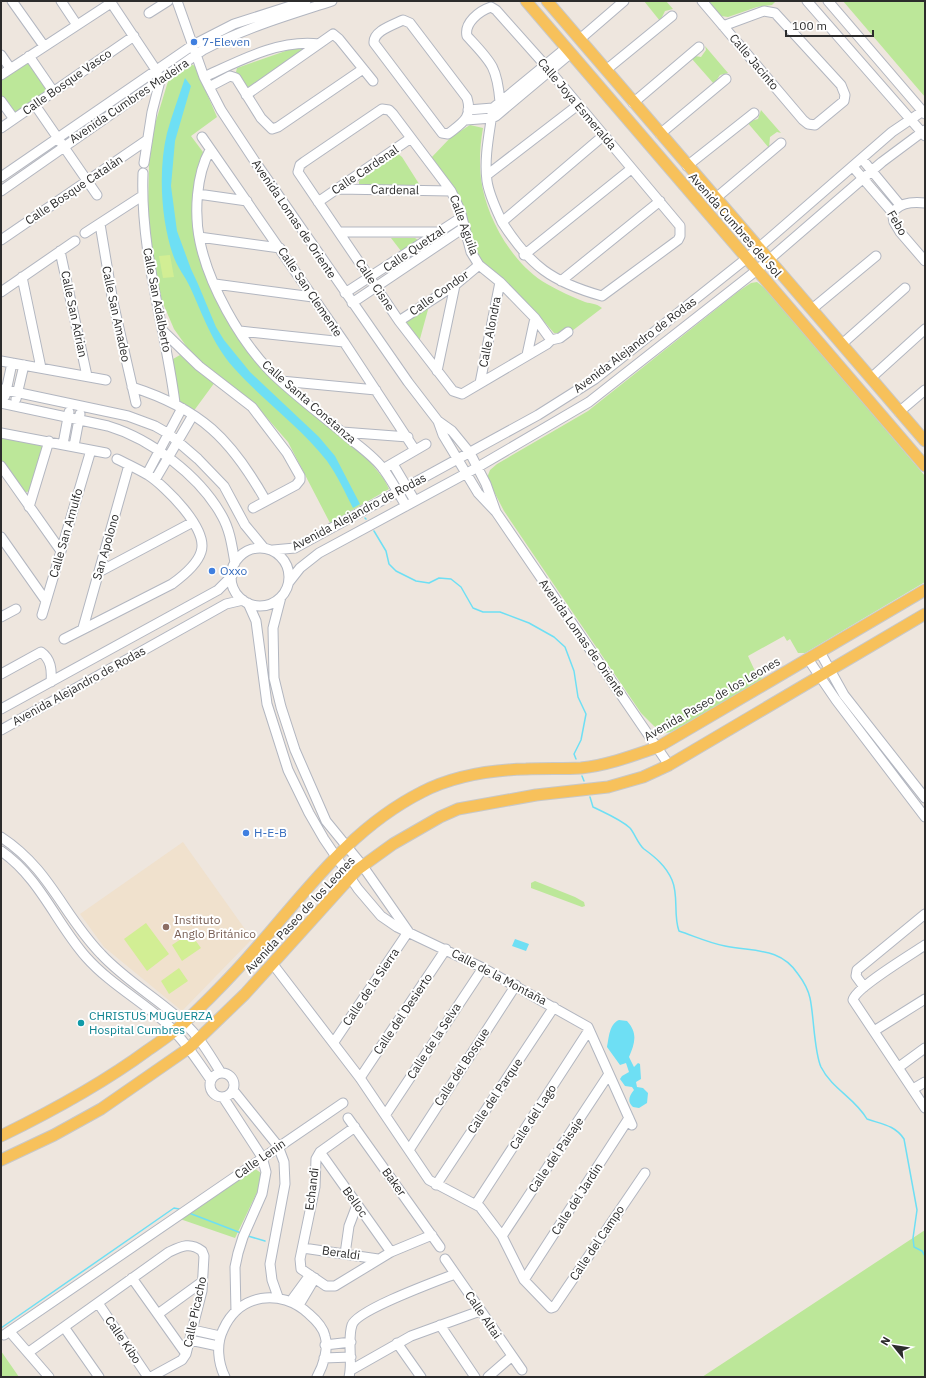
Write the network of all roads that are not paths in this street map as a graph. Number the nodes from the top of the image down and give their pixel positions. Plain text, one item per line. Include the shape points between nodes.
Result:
1 (12, 1) edge
2 (61, 1) edge
3 (168, 1) edge
4 (178, 1) edge
5 (306, 1) edge
6 (332, 1) edge
7 (526, 1) edge
8 (624, 1) edge
9 (702, 1) edge
10 (807, 1) edge
11 (828, 1) edge
12 (111, 2) edge
13 (553, 3) edge
14 (313, 4) edge
15 (149, 14) dead end
16 (672, 16) dead end
17 (77, 25) junction
18 (568, 26) junction
19 (723, 26) junction
20 (555, 35) junction
21 (134, 36) junction
22 (580, 38) junction
23 (319, 44) junction
24 (193, 45) junction
25 (44, 46) junction
26 (699, 47) dead end
27 (568, 50) junction
28 (1, 55) edge
29 (196, 55) junction
30 (29, 56) junction
31 (10, 68) junction
32 (547, 68) junction
33 (363, 69) junction
34 (156, 70) junction
35 (606, 70) junction
36 (1, 75) edge
37 (204, 77) junction
38 (726, 79) dead end
39 (160, 81) junction
40 (373, 81) dead end
41 (209, 88) junction
42 (54, 91) junction
43 (246, 95) junction
44 (1, 101) edge
45 (633, 103) junction
46 (35, 105) junction
47 (496, 105) junction
48 (578, 105) junction
49 (384, 109) joint
50 (468, 110) junction
51 (754, 113) dead end
52 (924, 113) edge
53 (492, 118) junction
54 (14, 119) junction
55 (910, 119) junction
56 (466, 120) junction
57 (1, 128) edge
58 (924, 133) edge
59 (660, 134) junction
60 (604, 136) junction
61 (58, 137) junction
62 (202, 137) dead end
63 (411, 138) junction
64 (147, 140) junction
65 (781, 143) dead end
66 (64, 146) junction
67 (210, 150) junction
68 (862, 159) junction
69 (144, 162) dead end
70 (688, 166) junction
71 (853, 167) junction
72 (631, 169) junction
73 (873, 171) junction
74 (143, 173) dead end
75 (487, 175) junction
76 (1, 177) edge
77 (863, 179) junction
78 (88, 181) junction
79 (338, 189) junction
80 (1, 191) edge
81 (451, 191) junction
82 (97, 194) dead end
83 (198, 194) junction
84 (142, 196) junction
85 (716, 198) junction
86 (247, 201) junction
87 (660, 201) junction
88 (318, 202) junction
89 (925, 203) edge
90 (900, 205) junction
91 (892, 212) junction
92 (462, 218) junction
93 (502, 222) junction
94 (100, 224) junction
95 (465, 227) junction
96 (339, 232) junction
97 (438, 232) junction
98 (85, 233) dead end
99 (199, 237) junction
100 (1, 240) edge
101 (75, 241) dead end
102 (760, 247) junction
103 (280, 248) junction
104 (60, 251) junction
105 (524, 255) junction
106 (876, 256) dead end
107 (747, 258) junction
108 (770, 259) junction
109 (925, 261) edge
110 (479, 265) junction
111 (757, 270) junction
112 (22, 277) junction
113 (561, 281) junction
114 (373, 282) junction
115 (500, 282) junction
116 (215, 284) junction
117 (455, 285) junction
118 (905, 288) dead end
119 (1, 292) edge
120 (345, 294) junction
121 (313, 296) junction
122 (352, 303) junction
123 (812, 308) junction
124 (535, 318) junction
125 (399, 321) junction
126 (666, 323) junction
127 (925, 329) edge
128 (163, 331) junction
129 (240, 331) junction
130 (568, 332) dead end
131 (677, 335) junction
132 (551, 340) junction
133 (344, 342) junction
134 (842, 344) junction
135 (528, 355) junction
136 (1, 361) edge
137 (12, 363) junction
138 (24, 365) junction
139 (41, 368) junction
140 (437, 371) junction
141 (87, 376) junction
142 (871, 378) junction
143 (595, 379) junction
144 (106, 380) dead end
145 (281, 381) junction
146 (480, 383) junction
147 (132, 387) junction
148 (4, 390) edge
149 (376, 390) junction
150 (925, 390) edge
151 (605, 391) junction
152 (17, 392) junction
153 (2, 403) edge
154 (71, 403) junction
155 (136, 403) dead end
156 (82, 405) junction
157 (179, 405) junction
158 (15, 406) junction
159 (899, 412) junction
160 (193, 415) junction
161 (68, 417) junction
162 (79, 419) junction
163 (438, 421) junction
164 (342, 432) junction
165 (1, 433) edge
166 (169, 434) junction
167 (408, 437) junction
168 (48, 441) junction
169 (178, 441) junction
170 (925, 442) edge
171 (62, 444) junction
172 (426, 444) dead end
173 (74, 446) junction
174 (91, 450) junction
175 (415, 450) junction
176 (159, 452) junction
177 (106, 453) dead end
178 (470, 453) junction
179 (169, 458) junction
180 (117, 459) dead end
181 (459, 459) junction
182 (392, 464) junction
183 (129, 465) junction
184 (1, 466) edge
185 (925, 466) edge
186 (478, 467) junction
187 (384, 469) junction
188 (467, 473) junction
189 (146, 474) junction
190 (155, 480) junction
191 (407, 487) junction
192 (398, 492) junction
193 (266, 501) junction
194 (415, 501) junction
195 (29, 506) junction
196 (406, 506) junction
197 (253, 508) dead end
198 (496, 512) junction
199 (193, 522) junction
200 (1, 537) edge
201 (269, 549) junction
202 (61, 551) junction
203 (235, 563) junction
204 (99, 572) junction
205 (232, 576) junction
206 (289, 582) junction
207 (925, 590) edge
208 (281, 597) junction
209 (46, 601) junction
210 (245, 601) junction
211 (16, 609) dead end
212 (925, 614) edge
213 (42, 615) dead end
214 (1, 617) edge
215 (83, 628) junction
216 (64, 639) dead end
217 (820, 652) junction
218 (808, 659) junction
219 (83, 664) junction
220 (829, 671) junction
221 (1, 674) edge
222 (819, 677) junction
223 (274, 678) junction
224 (91, 679) junction
225 (263, 680) junction
226 (51, 682) junction
227 (840, 697) junction
228 (1, 709) edge
229 (1, 730) edge
230 (658, 747) junction
231 (669, 765) junction
232 (925, 798) edge
233 (924, 812) edge
234 (1, 838) edge
235 (346, 846) junction
236 (1, 851) edge
237 (335, 856) junction
238 (362, 865) junction
239 (350, 877) junction
240 (925, 914) edge
241 (408, 932) junction
242 (925, 945) edge
243 (446, 949) junction
244 (272, 963) junction
245 (483, 968) junction
246 (516, 985) junction
247 (864, 987) junction
248 (925, 999) edge
249 (554, 1007) junction
250 (185, 1023) junction
251 (589, 1029) junction
252 (174, 1031) junction
253 (874, 1031) junction
254 (200, 1039) junction
255 (334, 1042) junction
256 (189, 1048) junction
257 (925, 1048) edge
258 (899, 1067) junction
259 (221, 1073) junction
260 (610, 1074) junction
261 (360, 1078) junction
262 (211, 1080) junction
263 (925, 1082) edge
264 (912, 1089) junction
265 (233, 1090) junction
266 (223, 1097) junction
267 (343, 1103) dead end
268 (925, 1108) edge
269 (386, 1114) junction
270 (348, 1118) dead end
271 (355, 1127) junction
272 (1, 1136) edge
273 (278, 1146) junction
274 (409, 1150) junction
275 (320, 1152) junction
276 (262, 1157) junction
277 (1, 1160) edge
278 (645, 1172) dead end
279 (436, 1185) junction
280 (476, 1204) junction
281 (358, 1205) junction
282 (432, 1236) junction
283 (502, 1236) junction
284 (440, 1247) dead end
285 (303, 1248) junction
286 (391, 1252) junction
287 (345, 1254) junction
288 (378, 1259) junction
289 (445, 1259) dead end
290 (455, 1274) junction
291 (313, 1276) junction
292 (132, 1278) junction
293 (524, 1280) junction
294 (202, 1282) junction
295 (278, 1297) junction
296 (98, 1303) junction
297 (295, 1303) junction
298 (236, 1311) junction
299 (480, 1311) junction
300 (158, 1314) junction
301 (440, 1325) junction
302 (64, 1327) junction
303 (192, 1330) junction
304 (220, 1336) junction
305 (190, 1340) junction
306 (351, 1342) junction
307 (397, 1343) junction
308 (325, 1345) junction
309 (218, 1346) junction
310 (29, 1352) junction
311 (186, 1354) junction
312 (351, 1357) junction
313 (511, 1357) junction
314 (324, 1358) junction
315 (522, 1370) dead end
316 (350, 1373) edge
317 (49, 1377) edge
318 (99, 1377) edge
319 (150, 1377) edge
320 (225, 1377) edge
321 (317, 1377) edge
322 (421, 1377) edge
323 (475, 1377) edge
324 (488, 1377) edge

1 - 25 street
2 - 17 street
3 - 15 street
4 - 24 street, Avenida Lomas de Oriente
5 - 24 street, Avenida Cumbres Madeira via 234,24
6 - 14 street, Avenida Cumbres Madeira
7 - 20 main road, Avenida Cumbres del Sol
8 - 22 street
9 - 19 street, Calle Jacinto
10 - 55 street
11 - 52 street
12 - 17 street
12 - 21 street
13 - 18 main road, Avenida Cumbres del Sol
14 - 29 street, Avenida Cumbres Madeira via 230,36
16 - 35 street
17 - 25 street
18 - 20 main road
18 - 22 main road, Avenida Cumbres del Sol
19 - 19 street, Calle Jacinto via 764,11 772,12 841,85 844,100 815,125 806,123
20 - 27 main road, Avenida Cumbres del Sol
21 - 34 street
21 - 42 street, Calle Bosque Vasco
22 - 35 main road, Avenida Cumbres del Sol
23 - 33 street via 333,34
23 - 37 street via 307,42 275,48 230,64
23 - 43 street
24 - 29 street, Avenida Lomas de Oriente
24 - 34 street, Avenida Cumbres Madeira
25 - 30 street
26 - 45 street
27 - 32 street
27 - 107 main road, Avenida Cumbres del Sol
28 - 31 street
29 - 37 street, Avenida Lomas de Oriente
29 - 39 street, Avenida Cumbres Madeira
30 - 31 street
30 - 42 street
31 - 36 street
32 - 47 street
32 - 47 street, Calle Joya Esmeralda via 496,10 491,7 485,9 468,23 466,30 494,68 498,81
32 - 48 street, Calle Joya Esmeralda
32 - 53 street
33 - 40 street
33 - 43 street via 272,129 261,118
34 - 39 street
34 - 61 street, Avenida Cumbres Madeira
35 - 45 main road, Avenida Cumbres del Sol
37 - 41 street, Avenida Lomas de Oriente
38 - 59 street
39 - 64 street
39 - 66 street, Avenida Cumbres Madeira
41 - 43 street via 230,76 236,78
41 - 120 street, Avenida Lomas de Oriente via 241,141
42 - 46 street, Calle Bosque Vasco
44 - 54 street
45 - 59 main road, Avenida Cumbres del Sol
46 - 54 street, Calle Bosque Vasco
46 - 61 street
47 - 50 street
47 - 53 street
48 - 60 street, Calle Joya Esmeralda
48 - 75 street
49 - 63 street, Calle Aguila via 393,114
49 - 88 street, Calle Cisne via 300,165 299,175
50 - 56 street
50 - 56 street via 464,93 407,20 376,34 374,43 442,133 448,134
51 - 70 street
52 - 55 street, Avenida Alejandro de Rodas
53 - 56 street
53 - 75 street
54 - 57 street, Calle Bosque Vasco
55 - 58 street
55 - 68 street, Avenida Alejandro de Rodas
58 - 73 street, Avenida Alejandro de Rodas
59 - 70 main road, Avenida Cumbres del Sol
60 - 72 street, Calle Joya Esmeralda
60 - 93 street
61 - 66 street
61 - 76 street, Avenida Cumbres Madeira
62 - 67 street, Calle San Clemente
63 - 79 street, Calle Cardenal
63 - 81 street, Calle Aguila
64 - 69 street
64 - 78 street, Calle Bosque Catalán
65 - 85 street
66 - 78 street
66 - 80 street, Avenida Cumbres Madeira
67 - 83 street, Calle Santa Constanza
67 - 86 street, Calle San Clemente
68 - 71 street, Avenida Alejandro de Rodas
68 - 73 street, Febo
70 - 85 main road, Avenida Cumbres del Sol
71 - 77 street, Febo
71 - 102 street, Avenida Alejandro de Rodas
72 - 87 street, Calle Joya Esmeralda
72 - 105 street
73 - 77 street, Avenida Alejandro de Rodas
73 - 90 street, Febo
74 - 84 street, Calle San Adalberto
75 - 93 street via 489,190
77 - 91 street, Febo
77 - 108 street, Avenida Alejandro de Rodas
78 - 82 street
78 - 100 street, Calle Bosque Catalán
79 - 81 street, Cardenal
79 - 88 street, Calle Cardenal
81 - 92 street, Calle Aguila
83 - 86 street
83 - 99 street, Calle Santa Constanza
84 - 94 street
84 - 128 street, Calle San Adalberto via 148,264
85 - 102 main road, Avenida Cumbres del Sol
86 - 103 street, Calle San Clemente
87 - 113 street
87 - 113 street, Calle Joya Esmeralda via 680,226 678,240 602,296
88 - 96 street, Calle Cisne
89 - 90 street
90 - 91 street
91 - 109 street, Febo via 900,232
92 - 95 street, Calle Aguila
92 - 97 street, Calle Quetzal
93 - 105 street
94 - 98 street
94 - 147 street, Calle San Amadeo via 112,302
95 - 110 street, Calle Aguila via 471,252
95 - 114 street, Calle Quetzal
96 - 97 street
96 - 114 street, Calle Cisne
97 - 114 street, Calle Quetzal
99 - 103 street
99 - 116 street, Calle Santa Constanza
101 - 104 street
102 - 107 street, Avenida Alejandro de Rodas
102 - 108 main road, Avenida Cumbres del Sol
103 - 121 street, Calle San Clemente
104 - 112 street
104 - 141 street, Calle San Adrian
105 - 113 street via 546,273
106 - 123 street
107 - 111 main road, Avenida Cumbres del Sol
107 - 126 street, Avenida Alejandro de Rodas
108 - 111 street, Avenida Alejandro de Rodas
108 - 123 main road, Avenida Cumbres del Sol
110 - 115 street, Calle Aguila
110 - 117 street, Calle Condor
111 - 131 street, Avenida Alejandro de Rodas
111 - 185 main road, Avenida Cumbres del Sol
112 - 119 street
112 - 139 street
114 - 120 street, Calle Quetzal
114 - 122 street, Calle Quetzal
114 - 125 street, Calle Cisne
115 - 124 street, Calle Aguila
115 - 146 street, Calle Alondra
116 - 121 street
116 - 129 street, Calle Santa Constanza
117 - 125 street, Calle Condor
117 - 140 street
118 - 134 street
120 - 122 street, Avenida Lomas de Oriente
121 - 133 street, Calle San Clemente
122 - 163 street, Avenida Lomas de Oriente
123 - 134 main road, Avenida Cumbres del Sol
124 - 132 street, Calle Aguila
124 - 135 street
125 - 140 street, Calle Cisne
126 - 131 street
126 - 143 street, Avenida Alejandro de Rodas
127 - 142 street
128 - 157 street, Calle San Adalberto
128 - 193 street via 200,366 252,407 287,453 300,480 296,485
129 - 133 street
129 - 145 street, Calle Santa Constanza via 260,359
130 - 132 street, Calle Cisne via 560,338
131 - 151 street, Avenida Alejandro de Rodas
132 - 135 street, Calle Cisne
133 - 149 street, Calle San Clemente
134 - 142 main road, Avenida Cumbres del Sol
135 - 146 street, Calle Cisne
136 - 137 street
137 - 138 street
137 - 148 street
138 - 139 street
138 - 152 street
139 - 141 street
140 - 146 street, Calle Cisne via 452,391 459,394
141 - 144 street
142 - 159 main road, Avenida Cumbres del Sol
143 - 151 street
143 - 178 street, Avenida Alejandro de Rodas
145 - 149 street
145 - 164 street, Calle Santa Constanza
147 - 155 street, Calle San Amadeo
147 - 157 street
148 - 152 street
148 - 153 street
149 - 167 street, Calle San Clemente
150 - 159 street
151 - 186 street, Avenida Alejandro de Rodas
152 - 154 street
152 - 158 street
153 - 158 street
154 - 156 street
154 - 161 street
156 - 162 street
156 - 166 street via 139,420
157 - 160 street
157 - 166 street
158 - 161 street
159 - 170 main road, Avenida Cumbres del Sol
160 - 169 street
160 - 193 street via 229,446 243,463
161 - 162 street
161 - 171 street
162 - 173 street
162 - 176 street via 123,430
163 - 178 street, Avenida Lomas de Oriente via 452,431
163 - 181 street, Avenida Lomas de Oriente via 443,435
164 - 167 street
164 - 187 street, Calle Santa Constanza
165 - 168 street
166 - 169 street
166 - 176 street
167 - 175 street, Calle San Clemente
168 - 171 street
168 - 195 street
169 - 179 street
169 - 201 street via 224,486 245,525
171 - 173 street
172 - 175 street
173 - 174 street
174 - 177 street
174 - 202 street, Calle San Arnulfo
175 - 182 street
176 - 179 street
176 - 189 street
178 - 181 street, Avenida Alejandro de Rodas
178 - 186 street, Avenida Lomas de Oriente
179 - 190 street
179 - 203 street via 202,489 222,516 230,537
180 - 183 street
181 - 188 street, Avenida Lomas de Oriente
181 - 191 street, Avenida Alejandro de Rodas
182 - 187 street
182 - 191 street
183 - 189 street
183 - 204 street, San Apolono
184 - 195 street
186 - 188 street, Avenida Alejandro de Rodas
186 - 198 street, Avenida Lomas de Oriente
187 - 192 street, Calle Santa Constanza
188 - 194 street, Avenida Alejandro de Rodas
188 - 198 street, Avenida Lomas de Oriente via 478,493
189 - 190 street
190 - 199 street via 185,510
191 - 192 street, Avenida Alejandro de Rodas
191 - 194 street
192 - 196 street, Calle Santa Constanza
192 - 201 street, Avenida Alejandro de Rodas via 295,548
193 - 197 street
194 - 196 street, Avenida Alejandro de Rodas
195 - 202 street
196 - 206 street, Avenida Alejandro de Rodas via 319,553 300,568
198 - 230 street, Avenida Lomas de Oriente
199 - 204 street
199 - 215 street via 202,537 201,552 189,570 172,584
200 - 209 street
201 - 203 street via 254,548 245,552
201 - 206 street via 286,563
202 - 209 street, Calle San Arnulfo
203 - 205 street
204 - 215 street, San Apolono
205 - 210 street via 236,592
205 - 219 street, Avenida Alejandro de Rodas via 218,590
206 - 208 street
207 - 217 main road, Avenida Paseo de los Leones
208 - 210 street via 265,605
208 - 223 street via 272,632
209 - 213 street, Calle San Arnulfo
210 - 224 street, Avenida Alejandro de Rodas via 226,604
210 - 225 street, Calle de la Montaña via 256,621
211 - 214 street
212 - 220 main road, Avenida Paseo de los Leones
215 - 216 street
217 - 218 main road, Avenida Paseo de los Leones
217 - 220 street
218 - 222 street
218 - 230 main road, Avenida Paseo de los Leones
219 - 224 street
219 - 226 street, Avenida Alejandro de Rodas
220 - 222 main road, Avenida Paseo de los Leones
220 - 227 street
221 - 226 street via 42,652 47,656 52,671
222 - 227 street
222 - 231 main road, Avenida Paseo de los Leones
223 - 225 street
223 - 235 street via 295,750 316,800 326,821
224 - 229 street, Avenida Alejandro de Rodas
225 - 237 street, Calle de la Montaña via 273,728 288,770 309,813
226 - 228 street, Avenida Alejandro de Rodas
227 - 232 street
227 - 233 street
230 - 231 street, Avenida Lomas de Oriente
230 - 235 main road, Avenida Paseo de los Leones via 610,764 568,769 526,769 447,781 403,803
231 - 238 main road, Avenida Paseo de los Leones via 643,777 608,786 536,795 458,809 393,844
234 - 250 street via 35,865 100,954
235 - 237 main road, Avenida Paseo de los Leones
235 - 238 street
236 - 252 street via 29,875 86,956 105,975
237 - 239 street, Calle de la Montaña
237 - 250 main road, Avenida Paseo de los Leones via 250,955
238 - 239 main road, Avenida Paseo de los Leones
238 - 241 street
239 - 241 street, Calle de la Montaña via 386,921
239 - 244 main road, Avenida Paseo de los Leones
240 - 247 street via 857,970 856,976
241 - 243 street, Calle de la Montaña
241 - 255 street, Calle de la Sierra
242 - 247 street
243 - 245 street, Calle de la Montaña
243 - 261 street, Calle del Desierto
244 - 254 main road, Avenida Paseo de los Leones
244 - 255 street
245 - 246 street, Calle de la Montaña
245 - 269 street, Calle de la Selva
246 - 249 street, Calle de la Montaña
246 - 274 street, Calle del Bosque
247 - 253 street via 853,998 854,1004
248 - 253 street
249 - 251 street, Calle de la Montaña
249 - 279 street, Calle del Parque
250 - 252 main road, Avenida Paseo de los Leones
250 - 254 street
251 - 260 street
251 - 280 street, Calle del Lago
252 - 256 street
252 - 272 main road, Avenida Paseo de los Leones via 85,1092
253 - 258 street
254 - 256 main road, Avenida Paseo de los Leones
254 - 259 street
255 - 261 street
256 - 262 street
256 - 277 main road, Avenida Paseo de los Leones via 100,1109 54,1135
257 - 258 street
258 - 264 street
259 - 262 street
259 - 265 street via 232,1078
260 - 283 street, Calle del Paisaje
260 - 293 street, Calle del Jardin via 631,1121
261 - 269 street
262 - 266 street via 212,1092
263 - 264 street
264 - 268 street
265 - 266 street via 228,1096
265 - 273 street
266 - 276 street
267 - 273 street, Calle Lenin
269 - 274 street
270 - 271 street, Baker
271 - 275 street, Echandi
271 - 282 street, Baker
273 - 276 street, Calle Lenin
273 - 295 street via 286,1173 270,1264
274 - 279 street via 429,1180
275 - 281 street, Belloc
275 - 285 street, Echandi via 316,1159 315,1186
276 - 298 street via 266,1172 265,1183 243,1237 235,1268
276 - 310 street, Calle Lenin via 7,1333
278 - 293 street, Calle del Campo via 554,1307 550,1308
279 - 280 street
280 - 283 street
281 - 286 street, Belloc
281 - 287 street via 349,1226
282 - 284 street, Baker
282 - 286 street
283 - 293 street
285 - 287 street, Beraldi
285 - 291 street, Echandi via 299,1265
286 - 288 street
287 - 288 street, Beraldi
288 - 291 street via 335,1286 326,1286
289 - 290 street, Calle Altai
290 - 299 street, Calle Altai
290 - 306 street via 393,1299 355,1321 351,1328
291 - 297 street
292 - 294 street, Calle Picacho via 181,1246 189,1244 202,1251 204,1256
292 - 296 street
292 - 300 street
294 - 300 street
294 - 303 street, Calle Picacho
295 - 297 street
295 - 298 street via 255,1300
296 - 302 street
296 - 319 street, Calle Kibo
297 - 308 street via 321,1327 326,1336
298 - 304 street via 226,1322
299 - 301 street
299 - 313 street, Calle Altai
300 - 311 street
301 - 307 street
301 - 323 street
302 - 310 street
302 - 318 street
303 - 304 street
303 - 305 street, Calle Picacho
304 - 309 street
305 - 309 street
305 - 311 street, Calle Picacho
306 - 308 street
306 - 312 street
307 - 316 street
307 - 322 street
308 - 314 street
309 - 320 street
310 - 317 street
311 - 319 street, Calle Picacho via 182,1360
312 - 314 street
312 - 316 street
313 - 315 street, Calle Altai
313 - 324 street
314 - 321 street

